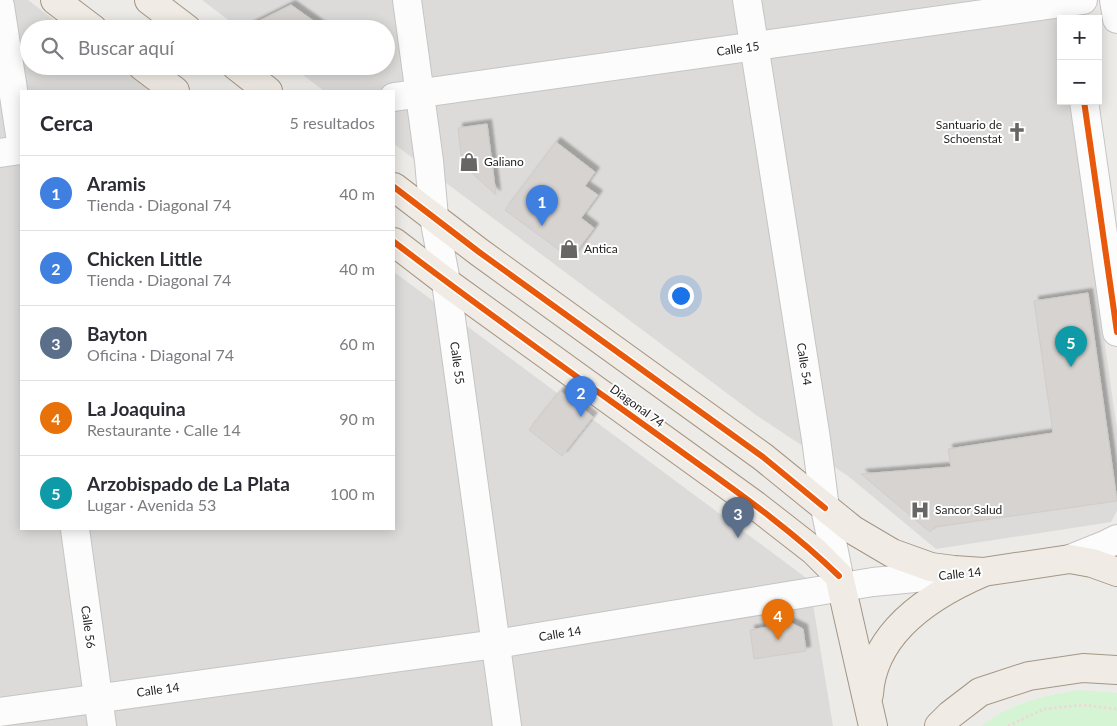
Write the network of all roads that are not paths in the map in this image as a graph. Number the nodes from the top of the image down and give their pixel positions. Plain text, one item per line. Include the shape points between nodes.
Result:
1 (55, 0) edge
2 (149, 0) edge
3 (407, 0) edge
4 (746, 0) edge
5 (1114, 0) edge
6 (1073, 5) edge
7 (0, 6) edge
8 (1117, 19) edge
9 (81, 20) edge
10 (175, 20) edge
11 (753, 46) junction
12 (154, 75) edge
13 (248, 75) edge
14 (174, 90) edge
15 (267, 90) edge
16 (420, 94) junction
17 (395, 97) edge
18 (1085, 105) edge
19 (20, 135) edge
20 (20, 150) edge
21 (0, 153) edge
22 (395, 188) edge
23 (434, 217) junction
24 (395, 243) edge
25 (446, 282) junction
26 (1117, 332) edge
27 (825, 508) junction
28 (74, 530) edge
29 (1117, 539) edge
30 (1070, 559) junction
31 (983, 572) junction
32 (1117, 572) edge
33 (841, 581) junction
34 (496, 644) junction
35 (1117, 670) edge
36 (98, 698) junction
37 (0, 712) edge
38 (871, 716) edge
39 (102, 726) edge
40 (507, 726) edge
41 (939, 726) edge

1 - 9 main road
2 - 10 main road
3 - 16 street, Calle 55
4 - 11 street, Calle 54
5 - 8 street
6 - 11 street, Calle 15
7 - 19 street
11 - 16 street, Calle 15
11 - 27 street, Calle 54
12 - 14 main road
13 - 15 main road
16 - 17 street, Calle 15
16 - 23 street, Calle 55
18 - 26 street
20 - 21 street
22 - 23 main road
23 - 25 street, Calle 55
23 - 27 main road via 763,457
24 - 25 main road, Diagonal 74
25 - 33 main road, Diagonal 74 via 755,505 814,551
25 - 34 street, Calle 55
27 - 31 main road via 873,543 912,562
27 - 33 street, Calle 54
28 - 36 street, Calle 56
29 - 30 street
30 - 31 main road, Calle 14
30 - 32 main road, Calle 14
31 - 33 street, Calle 14 via 872,582
31 - 38 main road via 947,589 900,626 882,651 873,671
33 - 34 street, Calle 14
33 - 38 main road, Calle 54
34 - 36 street, Calle 14
34 - 40 street, Calle 55
35 - 41 main road via 1083,668 1029,676 980,692
36 - 37 street, Calle 14
36 - 39 street, Calle 56

